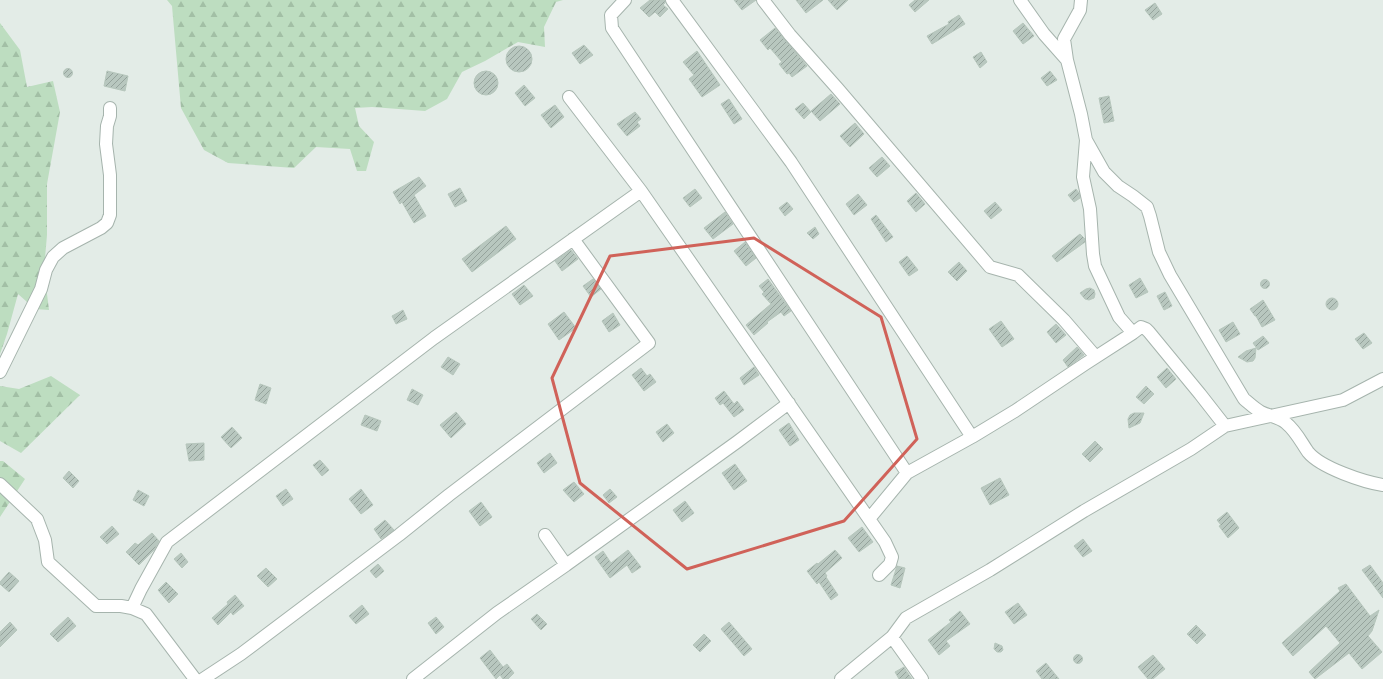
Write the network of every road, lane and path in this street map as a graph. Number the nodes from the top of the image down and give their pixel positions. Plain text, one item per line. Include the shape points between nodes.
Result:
1 (625, 0) edge
2 (672, 0) edge
3 (763, 0) edge
4 (1020, 0) edge
5 (1081, 0) edge
6 (1067, 60) junction
7 (569, 97) dead end
8 (110, 108) dead end
9 (1086, 140) junction
10 (641, 190) junction
11 (572, 239) junction
12 (1134, 333) junction
13 (1096, 357) junction
14 (0, 372) edge
15 (1383, 378) edge
16 (789, 403) junction
17 (1274, 416) junction
18 (1225, 426) junction
19 (972, 437) junction
20 (907, 472) junction
21 (0, 484) edge
22 (1383, 485) edge
23 (869, 519) junction
24 (545, 535) dead end
25 (566, 565) junction
26 (879, 575) dead end
27 (132, 608) junction
28 (892, 637) junction
29 (195, 679) edge
30 (203, 679) edge
31 (413, 679) edge
32 (841, 679) edge
33 (922, 679) edge

1 - 20 street via 611,15 612,28
2 - 19 street via 791,162
3 - 13 street via 790,35 990,267 1018,275 1064,320
4 - 6 street via 1044,34
5 - 6 street via 1080,10 1064,39
6 - 9 street
7 - 10 street
8 - 14 street via 106,144 110,175 110,215 107,223 63,248 53,257 41,289
9 - 12 street via 1082,177 1090,209 1095,266 1119,317
9 - 17 street via 1104,172 1118,186 1147,207 1159,252 1170,274 1244,399 1260,412
10 - 11 street
10 - 16 street
11 - 27 street via 434,338 167,542
11 - 30 street via 649,343 399,536 241,654
12 - 13 street
12 - 18 street via 1141,328 1149,332
13 - 19 street
15 - 17 street via 1343,400
16 - 23 street
16 - 25 street
17 - 18 street
17 - 22 street via 1286,422 1309,453 1322,463 1342,473
18 - 28 street via 990,570 906,618
19 - 20 street
20 - 23 street
21 - 27 street via 37,520 45,540 48,562 96,606
23 - 26 street via 892,557 890,564
24 - 25 street
25 - 31 street via 497,613
27 - 29 street via 146,614
28 - 32 street
28 - 33 street

